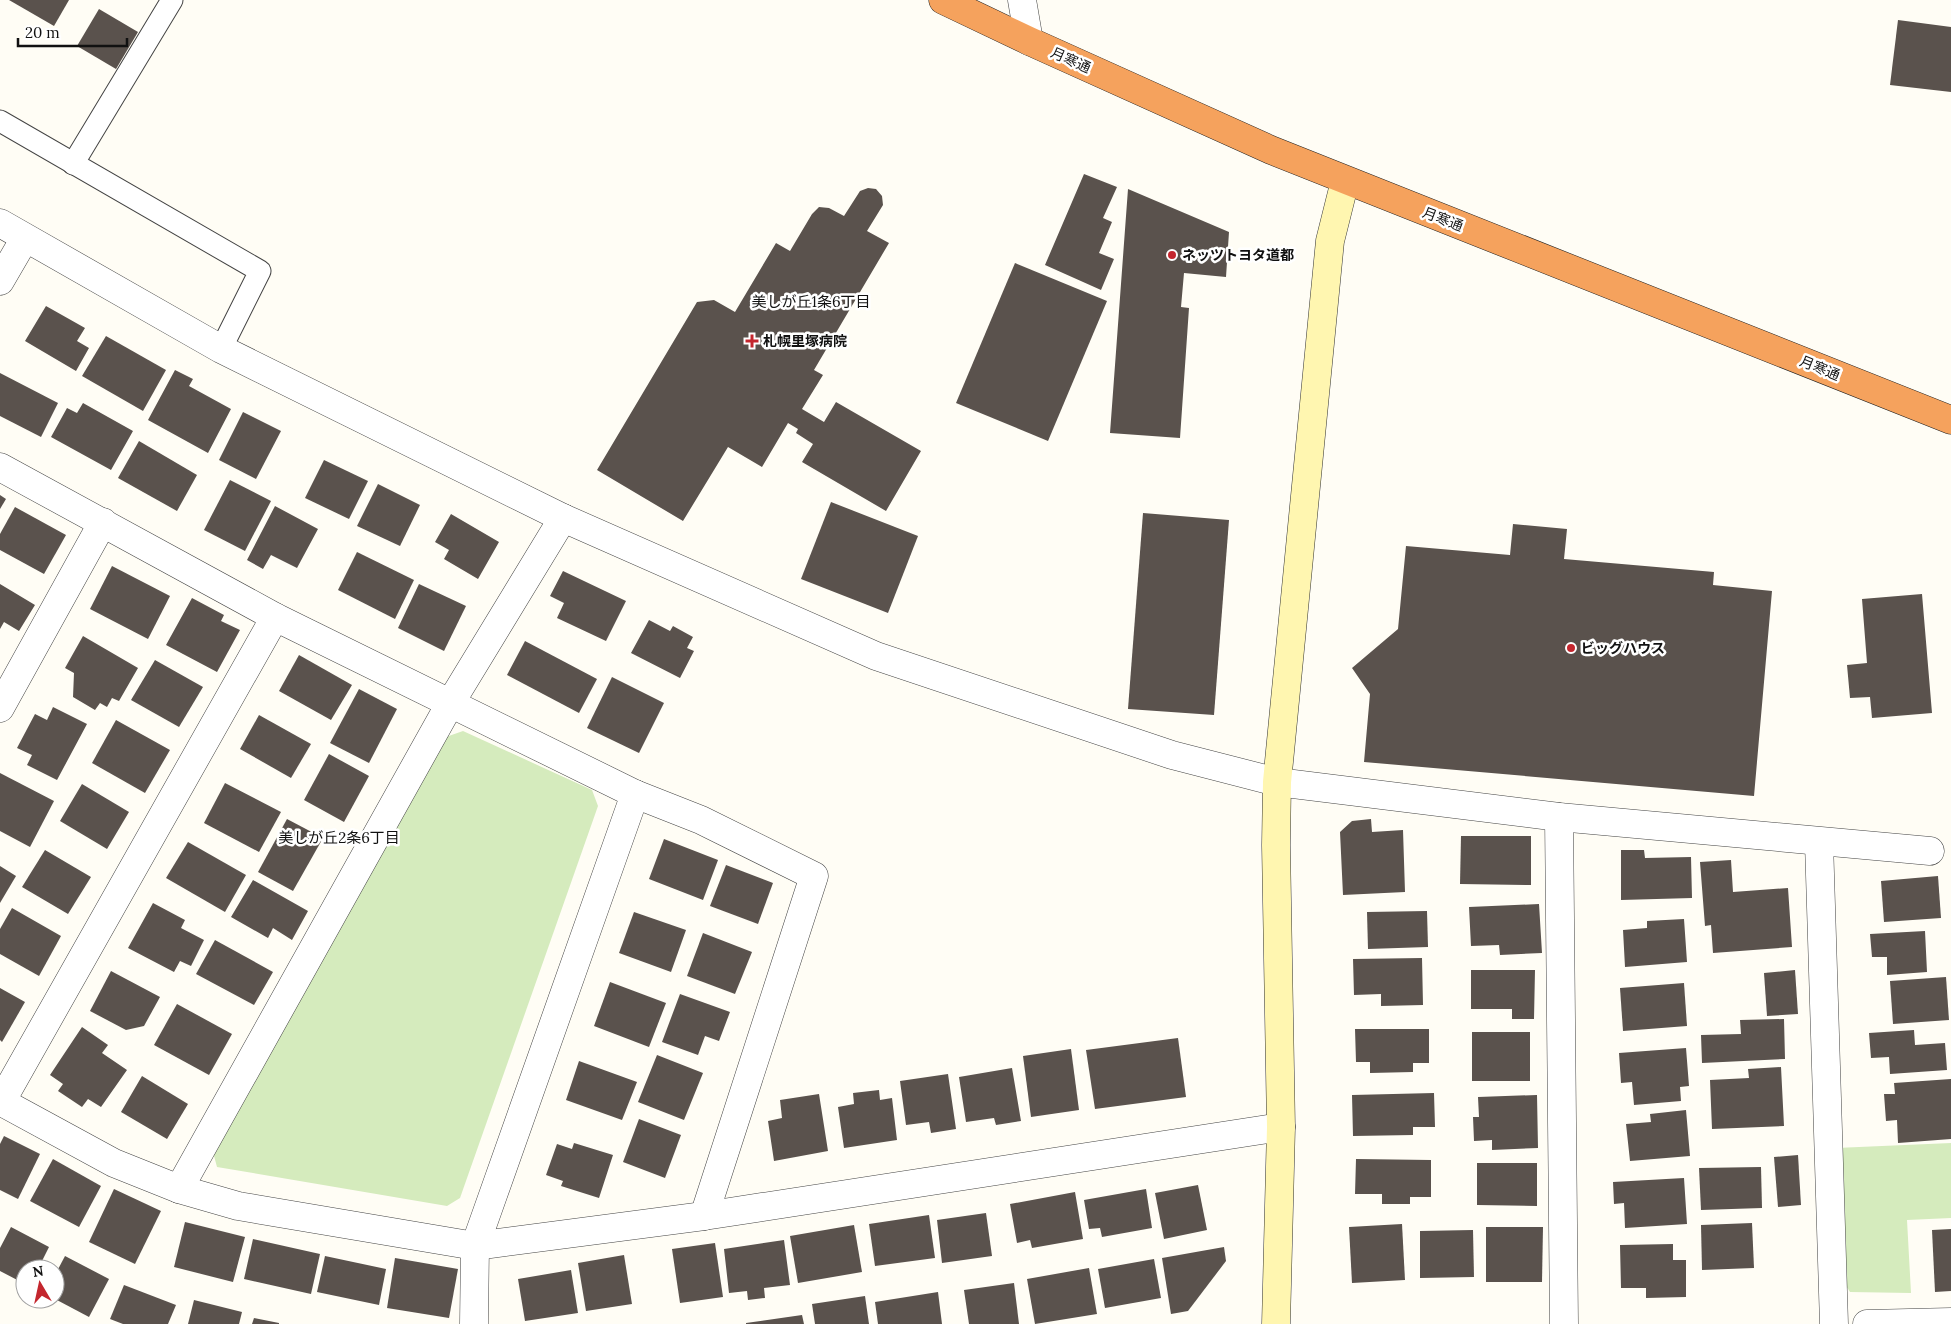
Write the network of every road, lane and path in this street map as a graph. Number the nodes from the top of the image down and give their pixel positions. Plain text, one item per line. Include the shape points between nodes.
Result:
1 (172, 0) edge
2 (943, 0) edge
3 (1022, 0) edge
4 (1029, 41) junction
5 (0, 121) edge
6 (73, 164) junction
7 (1346, 181) junction
8 (0, 223) edge
9 (25, 238) junction
10 (0, 281) edge
11 (221, 349) junction
12 (1951, 420) edge
13 (0, 467) edge
14 (563, 518) junction
15 (103, 522) junction
16 (275, 617) junction
17 (451, 702) junction
18 (0, 708) edge
19 (1277, 782) junction
20 (635, 794) junction
21 (1559, 817) junction
22 (1819, 842) junction
23 (1930, 851) dead end
24 (1, 1101) edge
25 (1281, 1127) junction
26 (179, 1189) junction
27 (704, 1216) junction
28 (475, 1246) junction
29 (1951, 1322) edge
30 (474, 1324) edge
31 (1276, 1324) edge
32 (1564, 1324) edge
33 (1834, 1324) edge
34 (1867, 1324) edge

1 - 6 lane
2 - 4 highway, 月寒通
3 - 4 street
4 - 7 highway, 月寒通
5 - 6 lane
6 - 11 lane via 260,270
7 - 12 highway, 月寒通
7 - 19 street via 1330,240
8 - 9 street
9 - 10 street
9 - 11 street
11 - 14 street
13 - 15 street
14 - 17 street
14 - 19 street via 876,656 1172,755
15 - 16 street
15 - 18 street
16 - 17 street
16 - 24 street
17 - 20 street
17 - 26 street
19 - 21 street
19 - 25 street
20 - 27 street via 701,820 814,876
20 - 28 street
21 - 22 street
21 - 32 street
22 - 23 street
22 - 33 street
24 - 26 street via 114,1163
25 - 27 street
25 - 31 street
26 - 28 street via 238,1206
27 - 28 street
28 - 30 street
29 - 34 street

